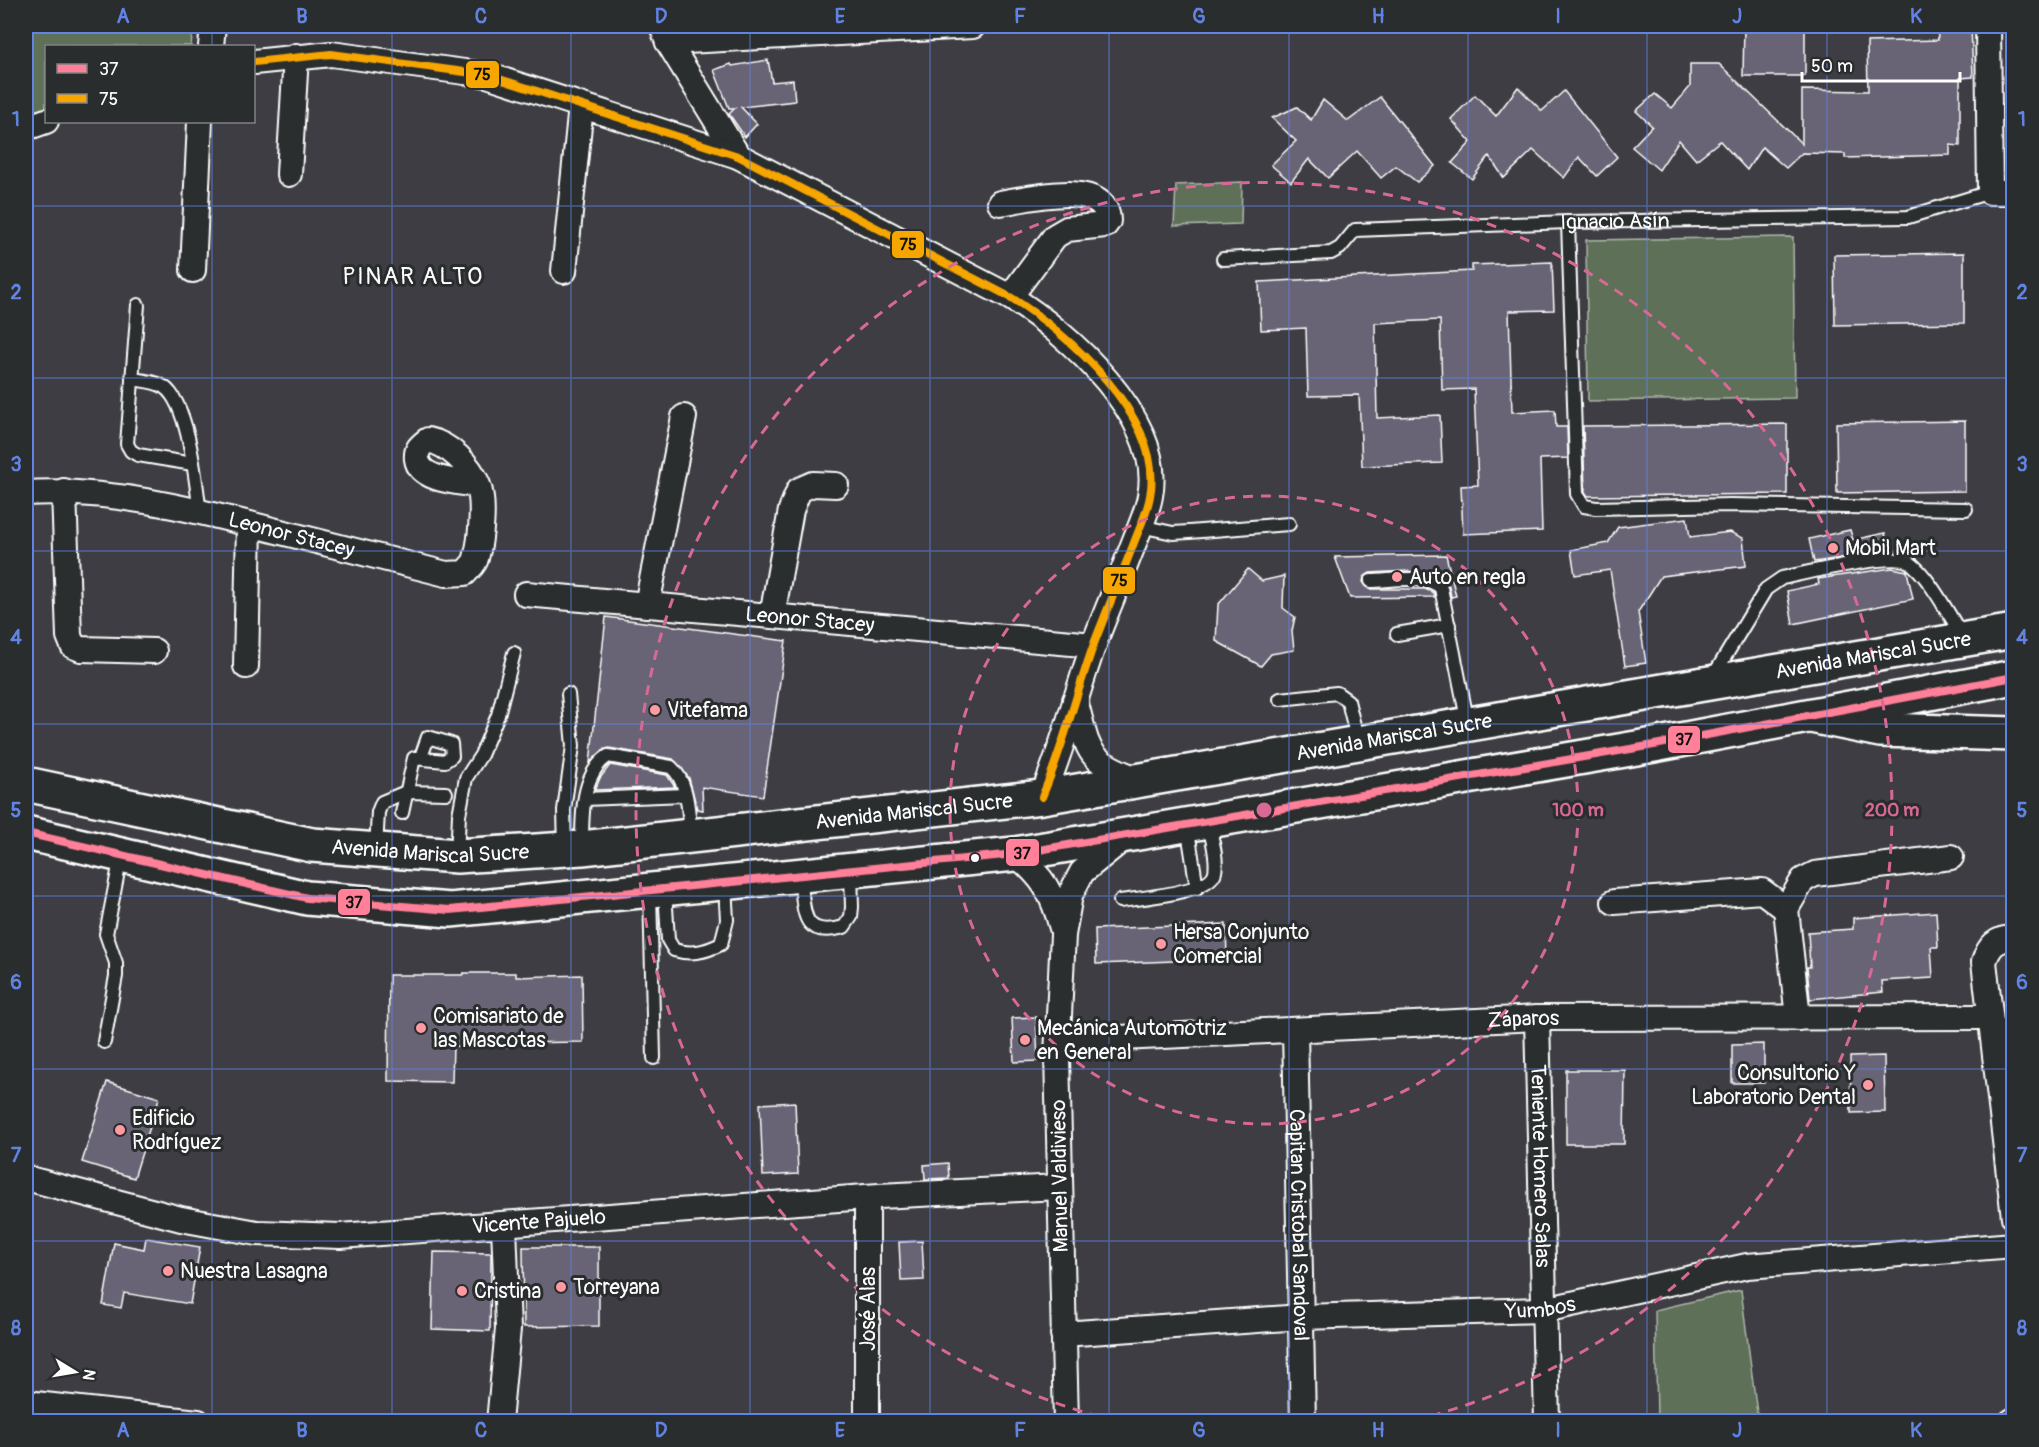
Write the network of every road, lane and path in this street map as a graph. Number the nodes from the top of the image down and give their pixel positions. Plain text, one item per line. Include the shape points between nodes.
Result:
1 (213, 26) edge
2 (973, 26) edge
3 (1988, 26) edge
4 (665, 34) edge
5 (211, 45) edge
6 (296, 56) junction
7 (255, 62) edge
8 (581, 106) junction
9 (45, 121) edge
10 (200, 123) edge
11 (26, 128) edge
12 (738, 156) junction
13 (289, 174) dead end
14 (2002, 192) edge
15 (1000, 203) dead end
16 (1568, 222) junction
17 (1223, 259) dead end
18 (194, 270) dead end
19 (564, 272) dead end
20 (1010, 297) junction
21 (138, 305) dead end
22 (132, 379) junction
23 (684, 417) dead end
24 (193, 464) junction
25 (836, 484) dead end
26 (478, 485) dead end
27 (64, 491) junction
28 (26, 493) edge
29 (1966, 509) dead end
30 (200, 513) junction
31 (249, 524) junction
32 (1289, 524) dead end
33 (1140, 526) junction
34 (1371, 581) dead end
35 (526, 594) dead end
36 (647, 605) junction
37 (772, 616) junction
38 (1449, 625) junction
39 (2013, 631) edge
40 (1396, 634) dead end
41 (1965, 640) junction
42 (1094, 645) junction
43 (154, 651) dead end
44 (514, 653) dead end
45 (246, 666) dead end
46 (2013, 677) edge
47 (1708, 684) junction
48 (568, 694) dead end
49 (1280, 699) dead end
50 (1075, 700) junction
51 (1811, 716) junction
52 (1469, 725) junction
53 (2013, 734) edge
54 (1359, 744) junction
55 (421, 757) dead end
56 (1142, 781) junction
57 (26, 784) edge
58 (406, 792) junction
59 (446, 793) dead end
60 (685, 795) junction
61 (1042, 796) junction
62 (585, 799) junction
63 (402, 813) dead end
64 (1197, 822) junction
65 (796, 824) junction
66 (26, 833) edge
67 (1131, 833) junction
68 (692, 836) junction
69 (573, 849) junction
70 (375, 850) junction
71 (1015, 854) junction
72 (121, 855) junction
73 (457, 856) junction
74 (1951, 857) dead end
75 (850, 869) junction
76 (799, 874) junction
77 (725, 882) junction
78 (1197, 888) junction
79 (657, 889) junction
80 (1119, 901) dead end
81 (1614, 902) dead end
82 (1786, 909) junction
83 (1063, 931) junction
84 (2013, 938) edge
85 (1990, 1017) junction
86 (1537, 1018) junction
87 (1798, 1018) junction
88 (1295, 1030) junction
89 (1058, 1041) junction
90 (104, 1042) dead end
91 (654, 1058) dead end
92 (2007, 1091) edge
93 (26, 1178) edge
94 (1060, 1188) junction
95 (867, 1197) junction
96 (2013, 1217) edge
97 (504, 1226) junction
98 (2013, 1245) edge
99 (1544, 1311) junction
100 (1301, 1317) junction
101 (1063, 1334) junction
102 (26, 1403) edge
103 (198, 1422) edge
104 (499, 1422) edge
105 (867, 1422) edge
106 (1066, 1422) edge
107 (1303, 1422) edge
108 (1547, 1422) edge

1 - 5 street
2 - 4 street
3 - 14 street
4 - 12 street
6 - 7 street
6 - 8 street via 331,54 487,75
6 - 13 street
8 - 12 street
8 - 19 street
9 - 11 street
10 - 18 street
12 - 20 street
14 - 16 lane, Ignacio Asín via 1908,217
15 - 20 street via 1077,194 1092,197 1108,213 1105,225 1067,229 1055,236
16 - 17 lane, Ignacio Asín via 1355,230 1331,253
16 - 29 lane via 1577,494 1584,506
20 - 33 street via 1101,371 1118,392 1140,435 1149,466 1151,494
21 - 22 lane
22 - 24 lane via 157,383 169,392 190,442
22 - 24 lane via 127,444 131,451
23 - 36 street
24 - 30 lane
25 - 37 street via 813,484 799,490 791,510
26 - 31 street, Leonor Stacey via 483,504 476,561 465,573 446,574
27 - 28 street, Leonor Stacey
27 - 30 street, Leonor Stacey via 148,501
27 - 43 street via 69,636 73,646
30 - 31 street, Leonor Stacey
31 - 45 street
32 - 33 lane via 1181,532
33 - 42 street
34 - 38 lane via 1435,582 1441,588
35 - 36 street, Leonor Stacey
36 - 37 street, Leonor Stacey
37 - 42 street, Leonor Stacey
38 - 40 lane
38 - 52 lane
39 - 41 main road, Avenida Mariscal Sucre
41 - 47 main road, Avenida Mariscal Sucre
41 - 47 lane via 1909,562 1868,562 1773,582
42 - 50 street
44 - 73 lane via 502,704 481,755 466,778
46 - 51 main road
47 - 52 main road, Avenida Mariscal Sucre
48 - 69 lane via 573,746 564,810
49 - 54 lane via 1337,693 1348,701
50 - 56 street via 1093,758
50 - 61 street
51 - 53 main road via 1880,730
51 - 64 main road
52 - 54 main road, Avenida Mariscal Sucre
54 - 56 main road, Avenida Mariscal Sucre
55 - 58 lane via 412,761
56 - 61 main road, Avenida Mariscal Sucre
57 - 70 main road, Avenida Mariscal Sucre via 312,845
58 - 59 lane
58 - 63 lane
58 - 70 lane via 382,802
60 - 62 lane
60 - 62 lane via 683,782 671,767 608,756 599,762
60 - 68 lane
61 - 65 main road, Avenida Mariscal Sucre
62 - 69 lane
64 - 67 main road
64 - 78 lane
64 - 78 lane via 1215,872 1212,879
65 - 68 main road, Avenida Mariscal Sucre
65 - 76 main road
66 - 72 main road
67 - 71 main road
67 - 83 street, Manuel Valdivieso via 1082,872 1070,896
68 - 69 main road, Avenida Mariscal Sucre
69 - 73 main road, Avenida Mariscal Sucre
70 - 73 main road, Avenida Mariscal Sucre
71 - 75 main road
71 - 83 street, Manuel Valdivieso via 1040,874
72 - 79 main road via 307,898 450,910
72 - 90 lane via 106,934 116,963 116,976
74 - 82 street via 1815,873 1803,880
75 - 76 main road
75 - 76 lane via 850,917 844,927 828,931 810,925
76 - 77 main road
77 - 79 main road
77 - 79 lane via 725,936 721,944 707,951 674,950 668,940
78 - 80 lane
79 - 91 lane
81 - 82 street via 1762,891
82 - 87 street
83 - 89 street, Manuel Valdivieso
84 - 85 street via 2002,938 1988,947 1984,962
85 - 87 street, Záparos
85 - 92 street
86 - 87 street, Záparos
86 - 88 street, Záparos
86 - 99 street, Teniente Homero Salas
88 - 89 street, Záparos
88 - 100 street, Capitan Cristobal Sandoval
89 - 94 street, Manuel Valdivieso
92 - 96 street
93 - 97 street, Vicente Pajuelo via 181,1219 257,1233 340,1236
94 - 95 street, Vicente Pajuelo
94 - 101 street, Manuel Valdivieso
95 - 97 street, Vicente Pajuelo
95 - 105 street, José Alas
97 - 104 street via 508,1329
98 - 99 street, Yumbos via 1747,1266
99 - 100 street, Yumbos
99 - 108 street, Teniente Homero Salas
100 - 101 street, Yumbos
100 - 107 street, Capitan Cristobal Sandoval
101 - 106 street, Manuel Valdivieso
102 - 103 street

